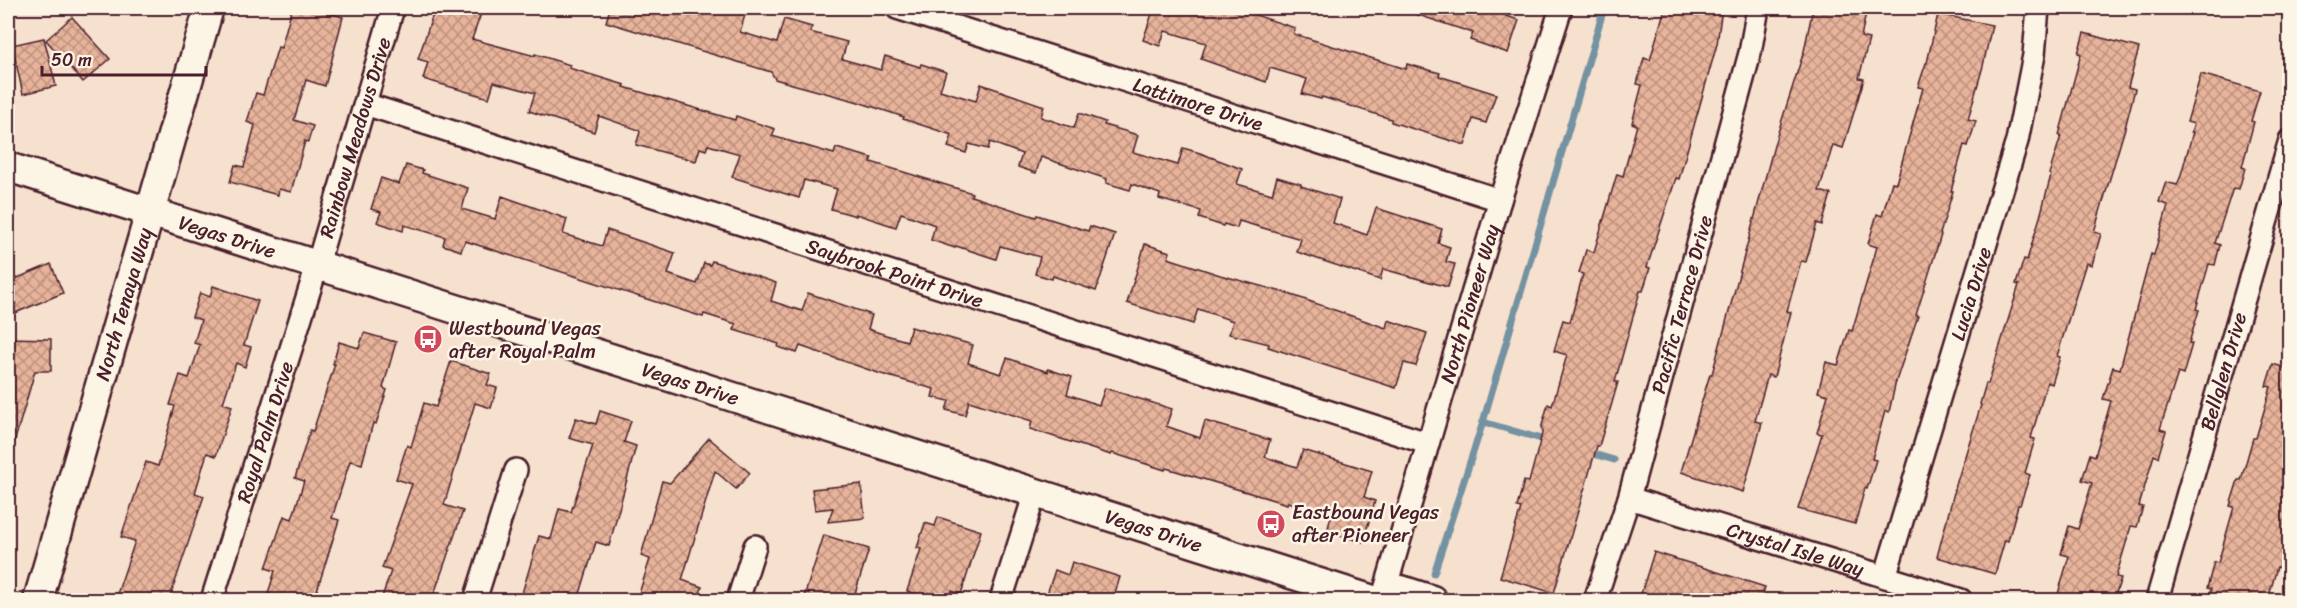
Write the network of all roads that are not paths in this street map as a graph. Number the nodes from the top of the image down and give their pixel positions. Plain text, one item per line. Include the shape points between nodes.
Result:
1 (209, 8) edge
2 (393, 8) edge
3 (897, 8) edge
4 (1561, 8) edge
5 (1758, 8) edge
6 (2038, 8) edge
7 (365, 104) junction
8 (2289, 140) edge
9 (8, 168) edge
10 (1500, 200) junction
11 (150, 213) junction
12 (317, 266) junction
13 (1427, 443) junction
14 (516, 470) dead end
15 (1035, 493) junction
16 (1629, 498) junction
17 (755, 546) dead end
18 (1885, 577) junction
19 (38, 600) edge
20 (212, 600) edge
21 (475, 600) edge
22 (738, 600) edge
23 (1001, 600) edge
24 (1373, 600) edge
25 (1383, 600) edge
26 (1432, 600) edge
27 (1595, 600) edge
28 (1961, 600) edge
29 (2157, 600) edge

1 - 11 main road, North Tenaya Way
2 - 7 street, Rainbow Meadows Drive
3 - 10 street, Lattimore Drive
4 - 10 street, North Pioneer Way
5 - 16 street, Pacific Terrace Drive via 1747,65
6 - 18 street, Lucia Drive via 2034,55 2017,141
7 - 12 street, Rainbow Meadows Drive
7 - 13 street, Saybrook Point Drive
8 - 29 street, Bellglen Drive
9 - 11 main road, Vegas Drive
10 - 13 street, North Pioneer Way
11 - 12 main road, Vegas Drive
11 - 19 main road, North Tenaya Way
12 - 15 main road, Vegas Drive
12 - 20 street, Royal Palm Drive
13 - 25 street, North Pioneer Way
14 - 21 street
15 - 23 street
15 - 24 main road, Vegas Drive
16 - 18 street, Crystal Isle Way
16 - 27 street, Pacific Terrace Drive
17 - 22 street
18 - 28 street, Crystal Isle Way
25 - 26 main road via 1401,591

